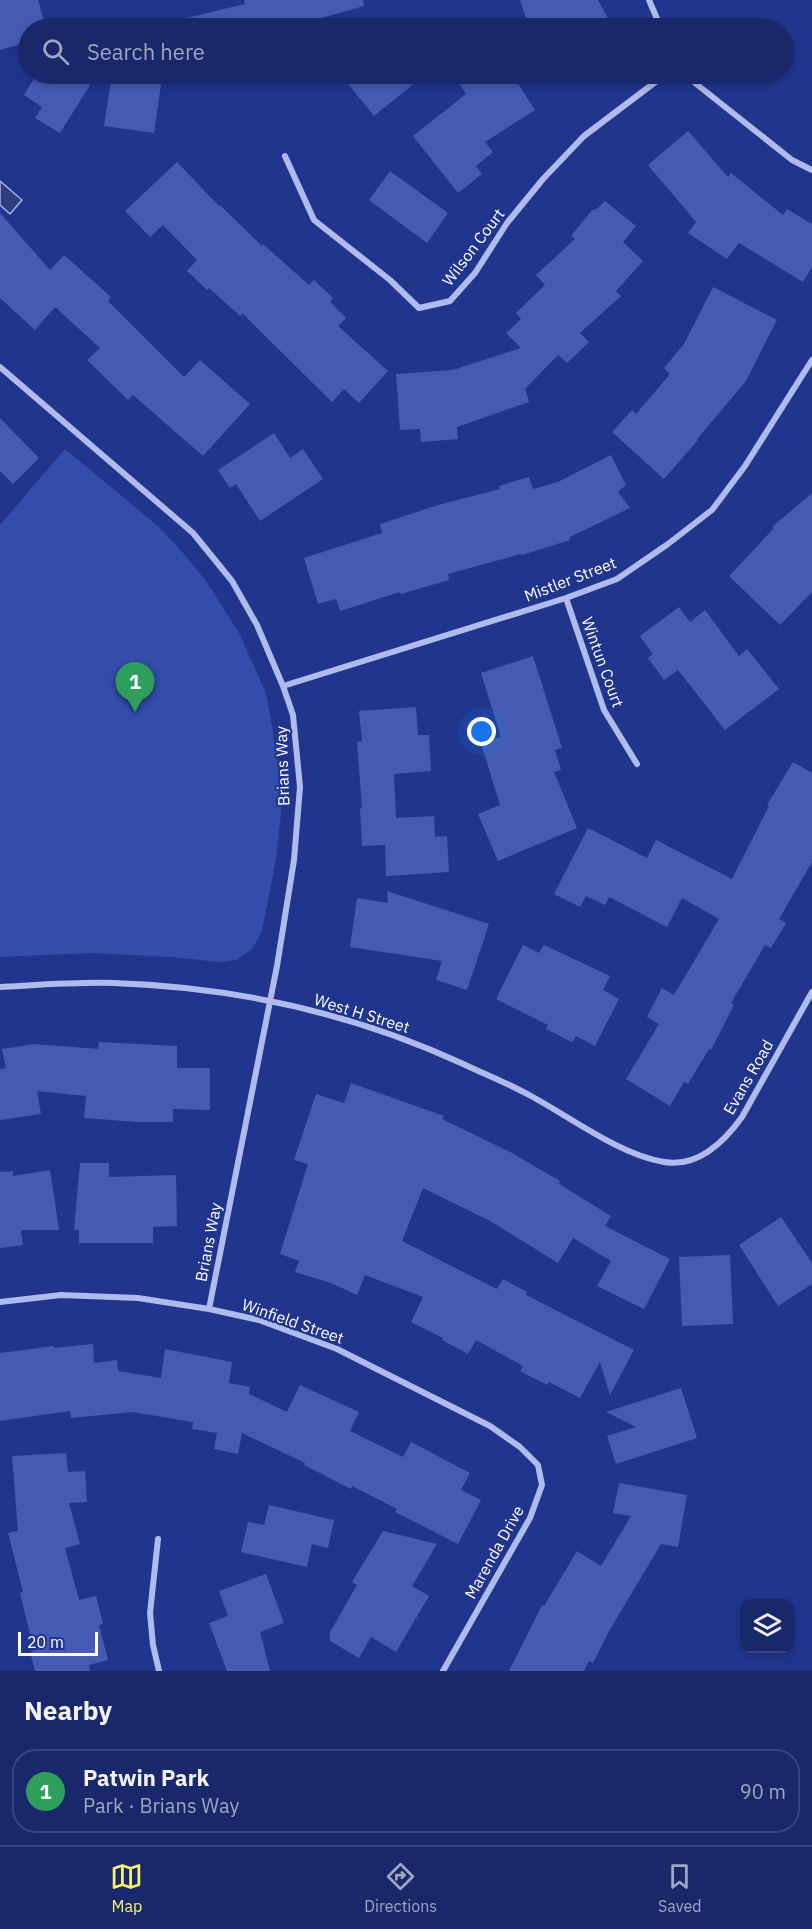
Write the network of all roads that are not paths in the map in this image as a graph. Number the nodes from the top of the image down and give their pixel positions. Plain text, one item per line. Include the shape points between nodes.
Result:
1 (649, 0) edge
2 (656, 18) edge
3 (653, 84) edge
4 (697, 84) edge
5 (285, 156) dead end
6 (812, 170) edge
7 (812, 360) edge
8 (0, 367) edge
9 (566, 598) junction
10 (283, 686) junction
11 (637, 764) dead end
12 (0, 987) edge
13 (812, 992) edge
14 (269, 1001) junction
15 (691, 1160) joint
16 (0, 1302) edge
17 (209, 1309) junction
18 (490, 1426) joint
19 (158, 1539) dead end
20 (159, 1671) edge
21 (443, 1671) edge

1 - 2 street
3 - 5 street, Wilson Court via 584,136 543,179 450,301 419,308 314,220
4 - 6 street via 792,160
7 - 9 street, Mistler Street via 745,466 712,510 617,579
8 - 10 street, Brians Way via 194,533 232,581 257,625
9 - 10 street, Mistler Street
9 - 11 street, Wintun Court via 604,710
10 - 14 street, Brians Way via 293,715 300,787 294,860
12 - 14 street, West H Street via 115,983 235,994
13 - 15 street, Evans Road via 729,1136
14 - 15 street, West H Street via 373,1028 432,1050 528,1094 644,1158 667,1163
14 - 17 street, Brians Way
16 - 17 street, Winfield Street via 61,1295 138,1298
17 - 18 street, Winfield Street via 259,1320 337,1349
18 - 21 street, Marenda Drive via 520,1447 538,1466 542,1485 530,1518
19 - 20 street via 150,1613

